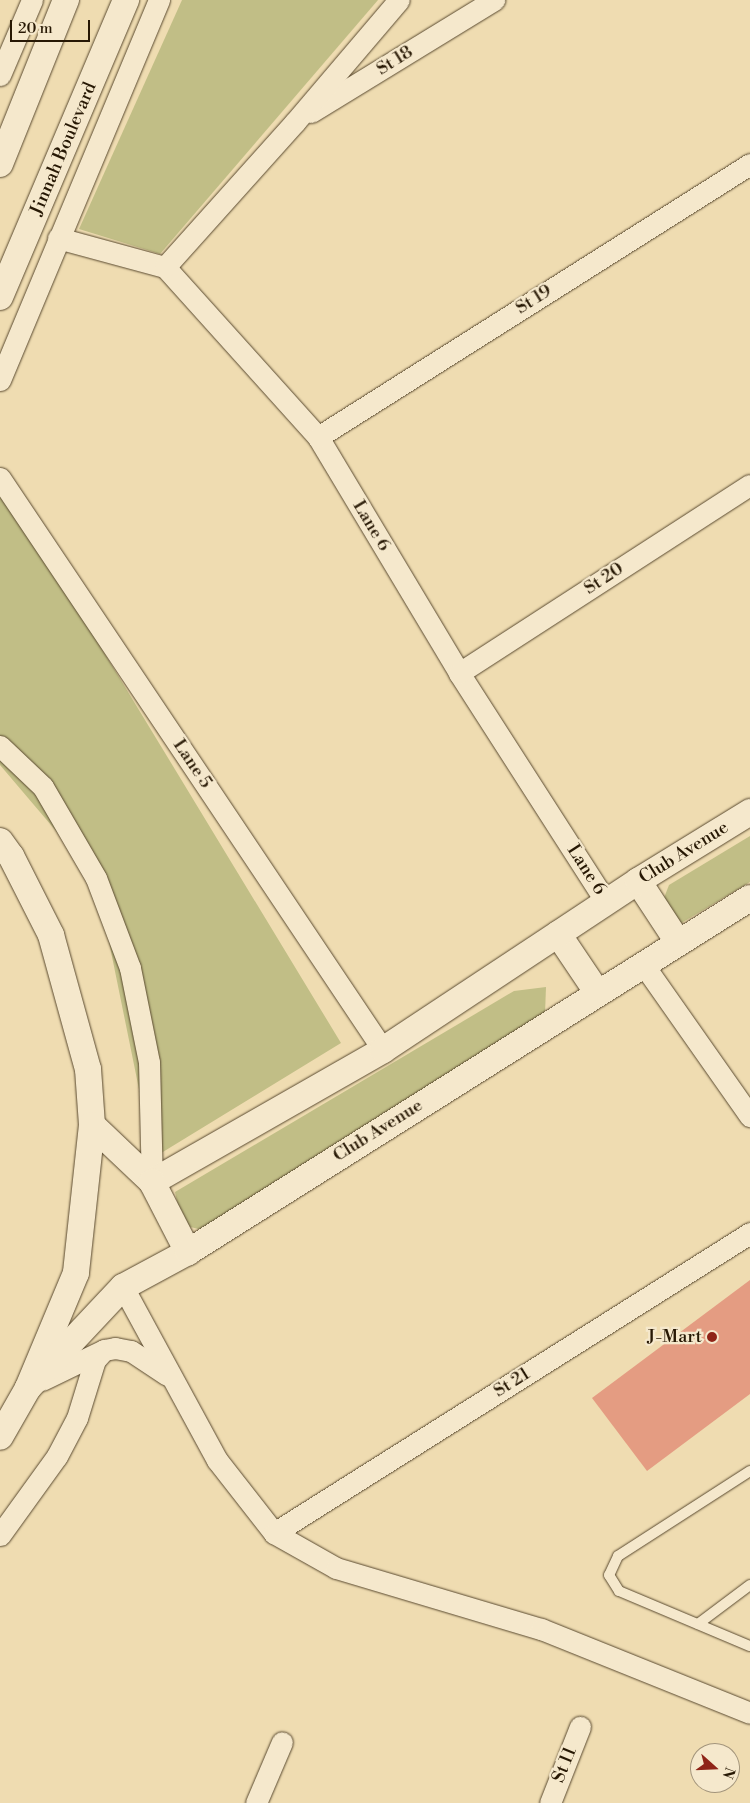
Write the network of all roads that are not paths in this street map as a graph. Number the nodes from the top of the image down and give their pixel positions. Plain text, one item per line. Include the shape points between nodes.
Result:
1 (32, 0) edge
2 (66, 0) edge
3 (126, 0) edge
4 (159, 0) edge
5 (399, 0) edge
6 (494, 0) edge
7 (0, 75) edge
8 (295, 122) junction
9 (0, 164) edge
10 (750, 164) edge
11 (58, 238) junction
12 (165, 267) junction
13 (0, 297) edge
14 (0, 380) edge
15 (318, 437) junction
16 (0, 478) edge
17 (750, 486) edge
18 (459, 673) junction
19 (0, 746) edge
20 (750, 812) edge
21 (0, 841) edge
22 (638, 880) junction
23 (750, 898) edge
24 (606, 902) junction
25 (558, 934) junction
26 (678, 942) junction
27 (643, 964) junction
28 (597, 992) junction
29 (383, 1050) junction
30 (750, 1116) edge
31 (92, 1125) junction
32 (152, 1182) junction
33 (750, 1233) edge
34 (188, 1252) junction
35 (123, 1288) junction
36 (104, 1350) junction
37 (172, 1378) junction
38 (28, 1388) junction
39 (0, 1437) edge
40 (750, 1471) edge
41 (274, 1533) junction
42 (0, 1535) edge
43 (750, 1585) edge
44 (698, 1624) junction
45 (750, 1646) edge
46 (750, 1713) edge
47 (580, 1727) dead end
48 (282, 1742) dead end
49 (256, 1803) edge
50 (550, 1803) edge

1 - 7 street
2 - 9 street
3 - 13 street, Jinnah Boulevard
4 - 11 street
5 - 8 street
6 - 8 street, St 18
8 - 12 street
10 - 15 street, St 19
11 - 12 street
11 - 14 street
12 - 15 street, Lane 6
15 - 18 street, Lane 6
16 - 29 street, Lane 5
17 - 18 street, St 20
18 - 24 street, Lane 6
19 - 32 street via 43,787 96,878 130,968 149,1062
20 - 22 street, Club Avenue
21 - 31 street via 11,856 51,935 88,1069
22 - 24 street, Club Avenue
22 - 26 street
23 - 26 street, Club Avenue
24 - 25 street, Club Avenue
25 - 28 street
25 - 29 street, Club Avenue
26 - 27 street, Club Avenue
27 - 28 street, Club Avenue
27 - 30 street
28 - 34 street, Club Avenue
29 - 32 street, Club Avenue
31 - 32 street
31 - 38 street via 87,1196 76,1272
32 - 34 street
33 - 41 street, St 21
34 - 35 street, Club Avenue
35 - 37 street
35 - 38 street, Club Avenue
36 - 37 street via 131,1351
36 - 38 street via 68,1365
36 - 42 street via 95,1360 76,1418 58,1456
37 - 41 street via 217,1460
38 - 39 street
40 - 44 lane via 618,1556 612,1564 609,1575 619,1591
41 - 46 street via 336,1568 541,1629
43 - 44 lane
44 - 45 lane
47 - 50 street, St 11
48 - 49 street

